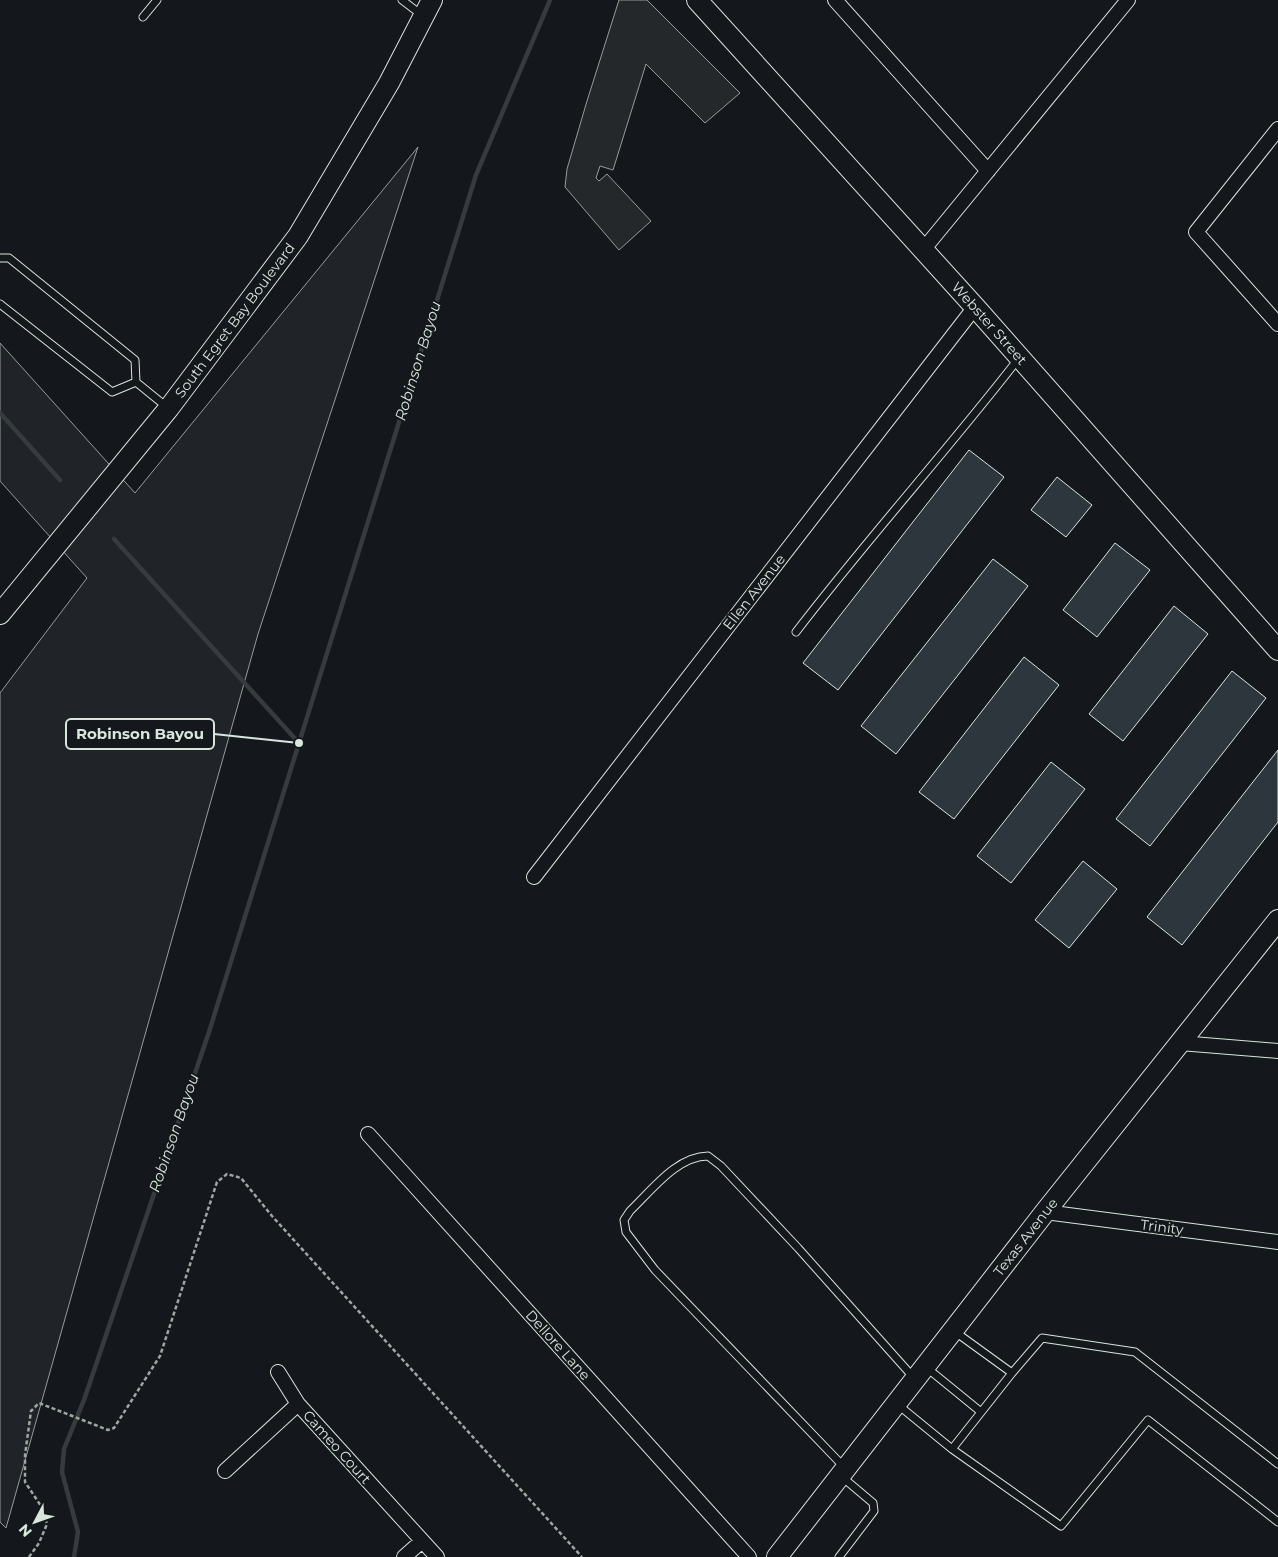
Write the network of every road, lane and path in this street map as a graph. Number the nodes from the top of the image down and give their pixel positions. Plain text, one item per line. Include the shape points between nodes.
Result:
1 (157, 0) edge
2 (402, 0) edge
3 (696, 0) edge
4 (834, 0) edge
5 (1128, 0) edge
6 (428, 8) edge
7 (143, 17) dead end
8 (1278, 129) edge
9 (988, 171) junction
10 (923, 250) junction
11 (0, 258) edge
12 (0, 304) edge
13 (974, 307) junction
14 (1278, 324) edge
15 (1019, 357) junction
16 (136, 382) junction
17 (169, 408) junction
18 (0, 614) edge
19 (796, 632) dead end
20 (1278, 650) edge
21 (534, 877) dead end
22 (1278, 920) edge
23 (1180, 1043) junction
24 (1278, 1050) edge
25 (368, 1134) dead end
26 (1046, 1212) junction
27 (1278, 1242) edge
28 (953, 1330) junction
29 (278, 1372) dead end
30 (920, 1373) junction
31 (1012, 1373) junction
32 (896, 1403) junction
33 (298, 1404) junction
34 (981, 1412) junction
35 (952, 1449) junction
36 (1278, 1464) edge
37 (225, 1470) dead end
38 (843, 1472) junction
39 (1278, 1522) edge
40 (422, 1541) junction
41 (28, 1557) edge
42 (404, 1557) edge
43 (437, 1557) edge
44 (582, 1557) edge
45 (748, 1557) edge
46 (777, 1557) edge
47 (840, 1557) edge

1 - 7 lane
2 - 6 lane
3 - 10 street, Webster Street
4 - 9 street
5 - 9 street
6 - 17 street, South Egret Bay Boulevard via 389,83 298,236
8 - 14 street via 1196,232
9 - 10 street
10 - 13 street, Webster Street
11 - 16 lane via 8,258 135,360
12 - 16 lane via 112,392
13 - 15 street, Webster Street
13 - 21 street, Ellen Avenue
15 - 19 lane via 966,428 840,575
15 - 20 street, Webster Street
16 - 17 lane
17 - 18 street, South Egret Bay Boulevard
22 - 23 street, Texas Avenue
23 - 24 street
23 - 26 street, Texas Avenue
25 - 45 street, Dellore Lane
26 - 27 street, Trinity
26 - 28 street, Texas Avenue
28 - 30 street, Texas Avenue
28 - 31 lane
29 - 33 street
30 - 32 street, Texas Avenue
30 - 34 lane
30 - 38 lane via 722,1166 708,1156 684,1161 630,1211 624,1220 626,1232 655,1270
31 - 34 lane
31 - 36 lane via 1042,1338 1135,1352
32 - 35 lane
32 - 38 street, Texas Avenue
33 - 37 street, Cameo Court
33 - 40 street, Cameo Court
34 - 35 lane
35 - 39 lane via 1061,1526 1148,1420
38 - 46 street, Texas Avenue
38 - 47 lane via 873,1503 874,1511
40 - 42 street
40 - 43 street, Cameo Court
41 - 44 path via 39,1543 47,1524 43,1509 25,1482 31,1411 39,1404 105,1429 114,1428 160,1356 217,1182 227,1174 241,1178

